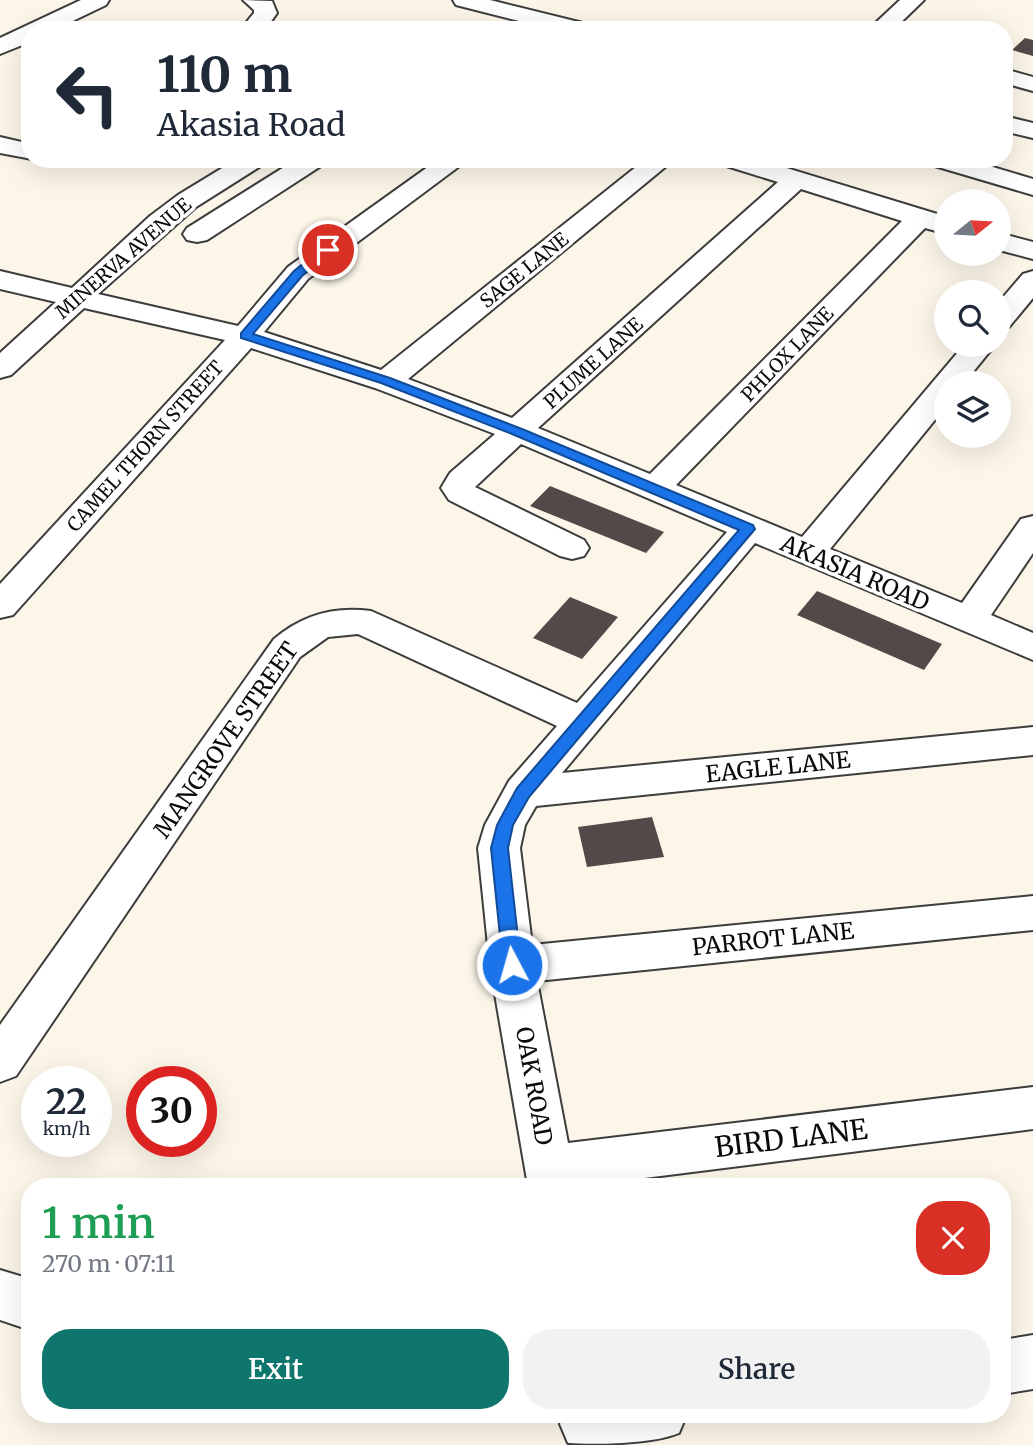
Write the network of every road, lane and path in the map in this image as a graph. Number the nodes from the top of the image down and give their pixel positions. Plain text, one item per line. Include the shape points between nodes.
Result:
1 (98, 0) edge
2 (254, 0) edge
3 (464, 0) edge
4 (913, 0) edge
5 (501, 3) edge
6 (55, 21) edge
7 (262, 21) edge
8 (478, 21) edge
9 (551, 21) edge
10 (889, 21) edge
11 (21, 37) edge
12 (0, 47) edge
13 (1013, 78) edge
14 (1033, 83) edge
15 (1013, 125) edge
16 (1033, 131) edge
17 (0, 145) edge
18 (21, 150) edge
19 (1013, 150) edge
20 (1033, 155) edge
21 (240, 168) edge
22 (301, 168) edge
23 (443, 168) edge
24 (651, 168) edge
25 (758, 168) edge
26 (968, 168) edge
27 (796, 180) junction
28 (1033, 187) edge
29 (933, 222) edge
30 (197, 234) dead end
31 (1012, 245) edge
32 (1033, 251) edge
33 (0, 280) edge
34 (1033, 281) edge
35 (76, 296) junction
36 (1011, 307) edge
37 (245, 335) junction
38 (970, 357) edge
39 (0, 369) edge
40 (959, 371) edge
41 (386, 381) junction
42 (934, 401) edge
43 (517, 431) junction
44 (653, 490) junction
45 (1033, 527) edge
46 (748, 529) junction
47 (572, 548) dead end
48 (808, 553) junction
49 (0, 606) edge
50 (969, 620) junction
51 (1033, 647) edge
52 (582, 721) junction
53 (1033, 741) edge
54 (523, 792) junction
55 (1033, 913) edge
56 (512, 965) junction
57 (0, 1062) edge
58 (1033, 1108) edge
59 (550, 1177) edge
60 (0, 1295) edge
61 (21, 1302) edge
62 (1033, 1362) edge
63 (1011, 1366) edge
64 (614, 1423) edge
65 (588, 1428) edge

1 - 6 street
2 - 7 street via 264,6
3 - 5 street
4 - 10 street
5 - 8 street
5 - 9 street
11 - 12 street
13 - 14 street
15 - 16 street
17 - 18 street
19 - 20 street
21 - 35 street, MINERVA AVENUE via 187,201
22 - 30 street
23 - 37 street, CAMEL THORN STREET via 307,265
24 - 41 street, SAGE LANE
25 - 27 street
26 - 28 street
27 - 29 street
27 - 43 street, PLUME LANE
29 - 44 street, PHLOX LANE
31 - 32 street
33 - 35 street, AKASIA ROAD
34 - 36 street
35 - 37 street, AKASIA ROAD
35 - 39 street, MINERVA AVENUE
37 - 41 street, AKASIA ROAD
37 - 49 street, CAMEL THORN STREET
38 - 40 street
41 - 43 street, AKASIA ROAD
42 - 48 street
43 - 44 street, AKASIA ROAD
43 - 47 street, PLUME LANE via 458,488
44 - 46 street, AKASIA ROAD
45 - 50 street
46 - 48 street, AKASIA ROAD
46 - 52 street, OAK ROAD
48 - 50 street, AKASIA ROAD
50 - 51 street, AKASIA ROAD
52 - 54 street, OAK ROAD
52 - 57 street, MANGROVE STREET via 371,623 337,620 318,625 287,648
53 - 54 street, EAGLE LANE
54 - 56 street, OAK ROAD via 505,825 499,848
55 - 56 street, PARROT LANE
56 - 59 street, OAK ROAD
58 - 59 street, BIRD LANE
60 - 61 street
62 - 63 street
64 - 65 street

